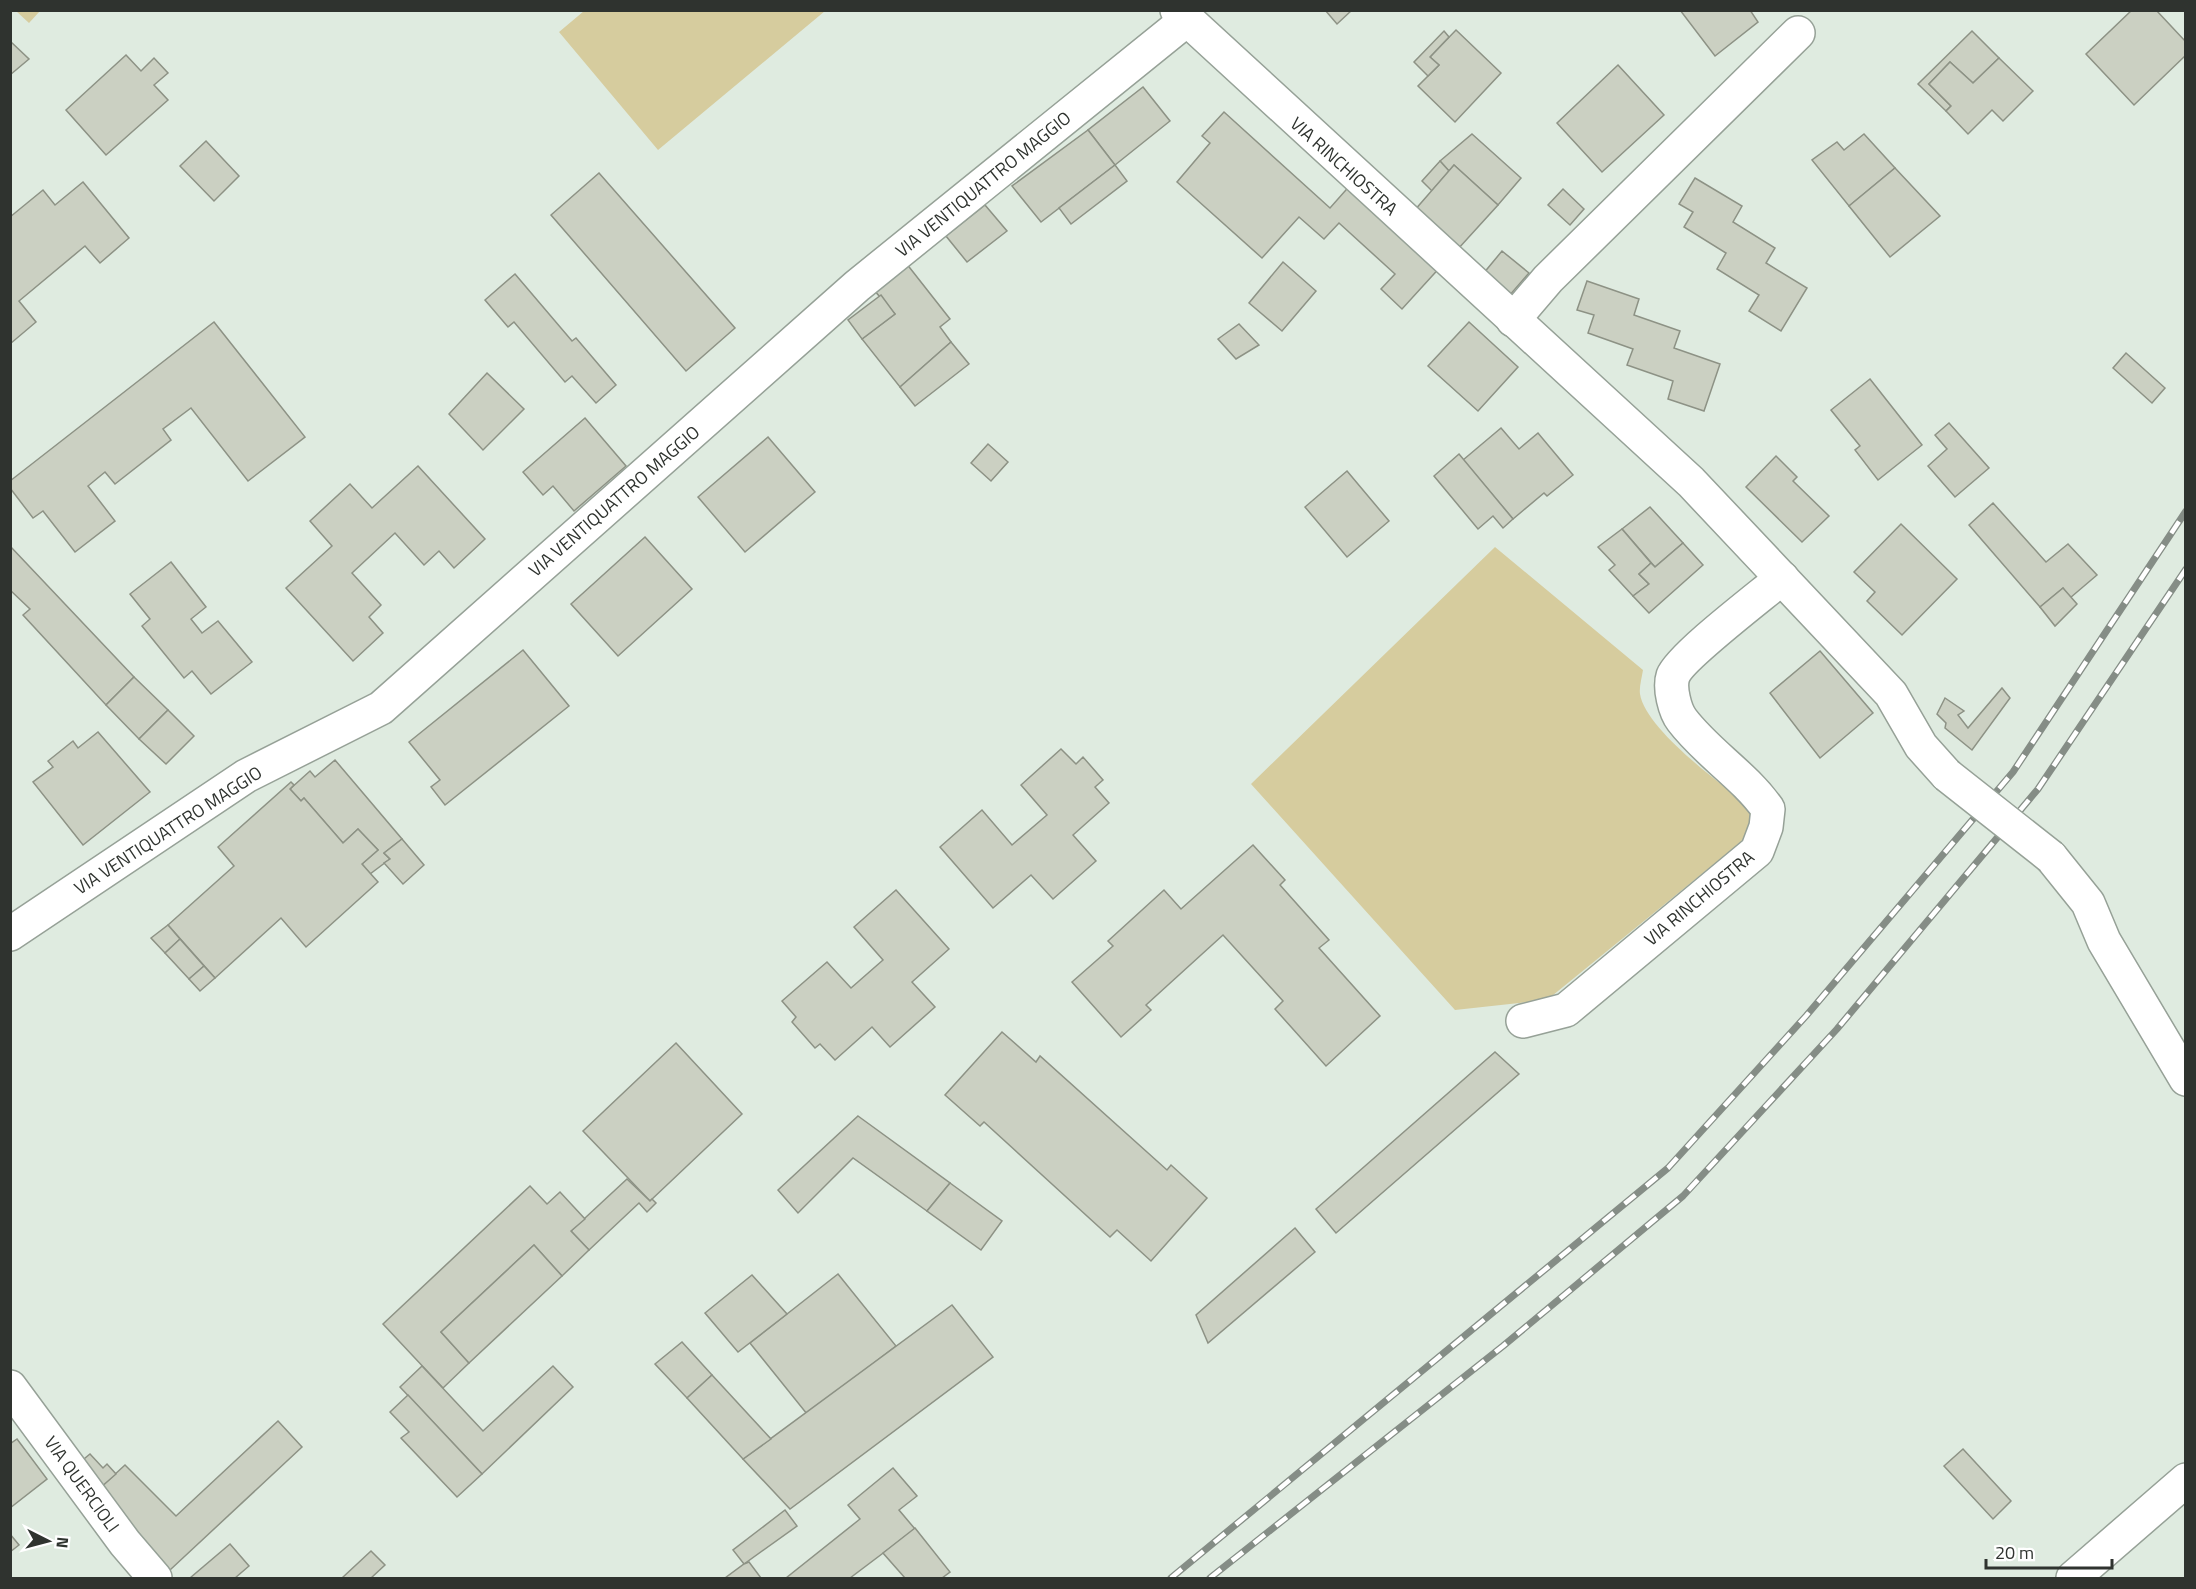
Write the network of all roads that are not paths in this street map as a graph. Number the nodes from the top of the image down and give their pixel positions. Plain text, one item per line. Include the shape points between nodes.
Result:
1 (1181, 16) edge
2 (1798, 33) dead end
3 (1514, 320) junction
4 (1782, 578) junction
5 (10, 934) edge
6 (1523, 1022) dead end
7 (2186, 1079) edge
8 (10, 1387) edge
9 (2186, 1480) edge
10 (155, 1578) edge
11 (2073, 1578) edge

1 - 3 street, VIA RINCHIOSTRA
1 - 5 street, VIA VENTIQUATTRO MAGGIO via 857,286 381,708 246,776
2 - 3 street via 1548,279
3 - 4 street, VIA RINCHIOSTRA via 1691,482
4 - 6 street, VIA RINCHIOSTRA via 1694,652 1674,676 1673,697 1681,719 1756,792 1768,809 1757,851 1566,1010
4 - 7 street, VIA RINCHIOSTRA, bridge via 1891,694 1922,746 1947,775 2051,857 2088,903 2104,941
8 - 10 street, VIA QUERCIOLI
9 - 11 street

